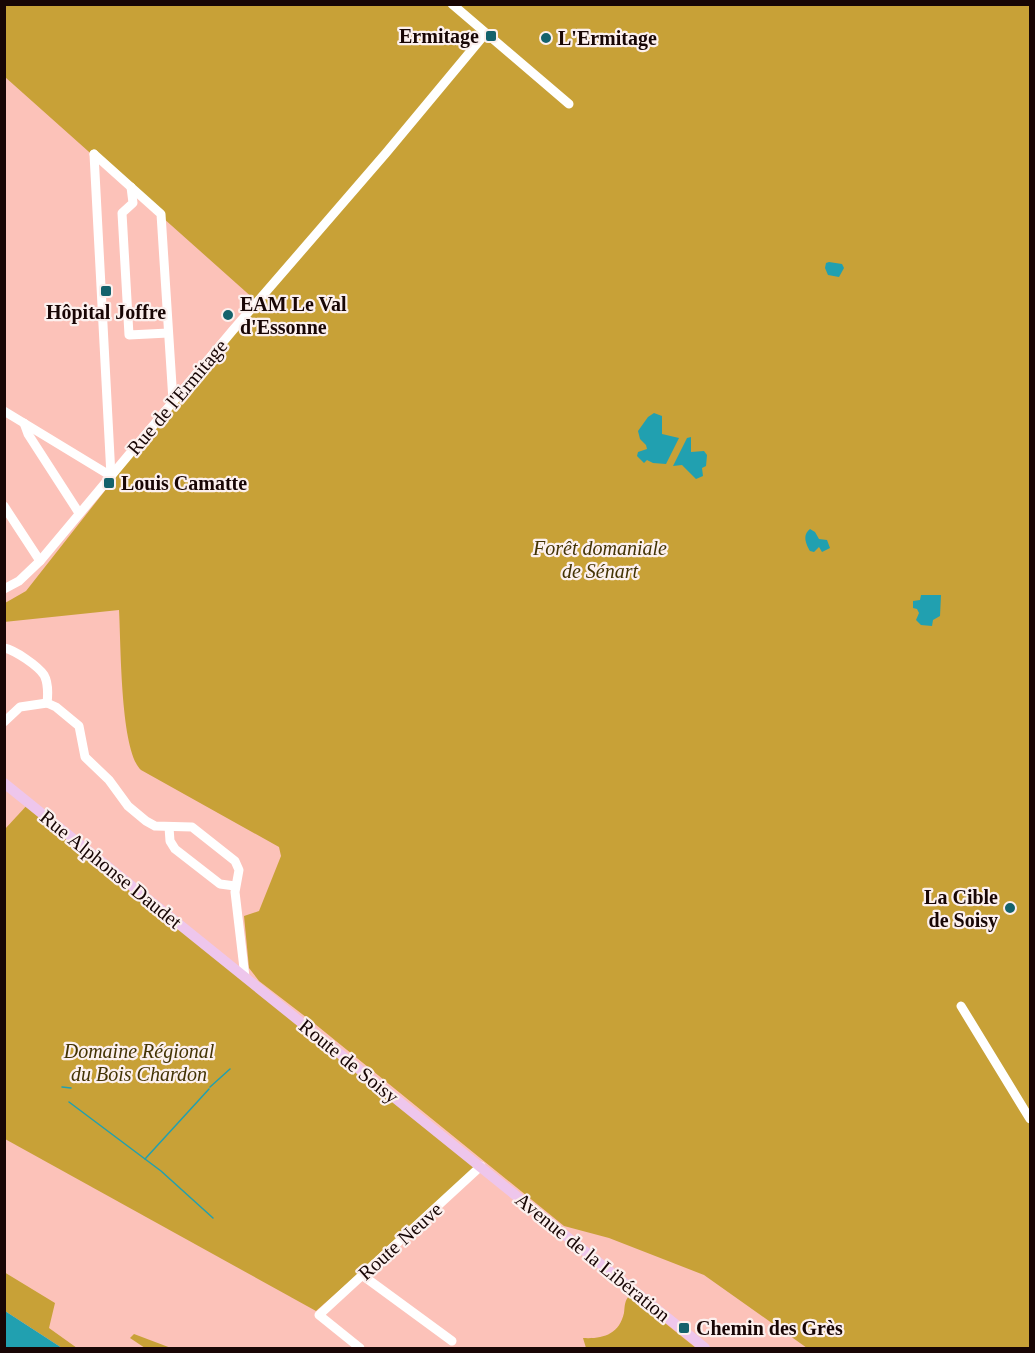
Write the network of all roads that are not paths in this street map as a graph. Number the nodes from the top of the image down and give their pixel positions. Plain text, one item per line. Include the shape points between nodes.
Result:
1 (452, 4) edge
2 (485, 34) junction
3 (569, 104) dead end
4 (131, 187) junction
5 (168, 333) junction
6 (173, 401) junction
7 (4, 411) edge
8 (24, 423) junction
9 (111, 476) junction
10 (4, 506) edge
11 (79, 513) junction
12 (40, 561) junction
13 (4, 589) edge
14 (4, 648) edge
15 (47, 704) junction
16 (4, 722) edge
17 (4, 783) edge
18 (169, 827) junction
19 (235, 886) junction
20 (218, 955) joint
21 (245, 976) junction
22 (961, 1006) dead end
23 (1030, 1119) edge
24 (481, 1166) junction
25 (362, 1275) junction
26 (452, 1341) dead end
27 (360, 1348) edge
28 (705, 1348) edge

1 - 2 street
2 - 3 street
2 - 6 street, Rue de l'Ermitage
4 - 5 street via 161,214
4 - 5 street via 133,202 122,213 129,335
4 - 9 street via 94,154
5 - 6 street
6 - 9 street, Rue de l'Ermitage
7 - 8 street
8 - 9 street
8 - 11 street
9 - 11 street, Rue de l'Ermitage
10 - 12 street
11 - 12 street, Rue de l'Ermitage
12 - 13 street, Rue de l'Ermitage
14 - 15 street via 15,651 43,674
15 - 16 street via 20,707
15 - 18 street via 79,726 85,757 109,780 123,801 150,823
17 - 20 main road, Rue Alphonse Daudet
18 - 19 street via 175,849 220,885
18 - 19 street via 192,827 236,861
19 - 21 street
20 - 21 main road, Route de Soisy
21 - 24 main road, Route de Soisy
22 - 23 street
24 - 25 street, Route Neuve
24 - 28 main road, Avenue de la Libération
25 - 26 street
25 - 27 street, Route Neuve via 319,1315

